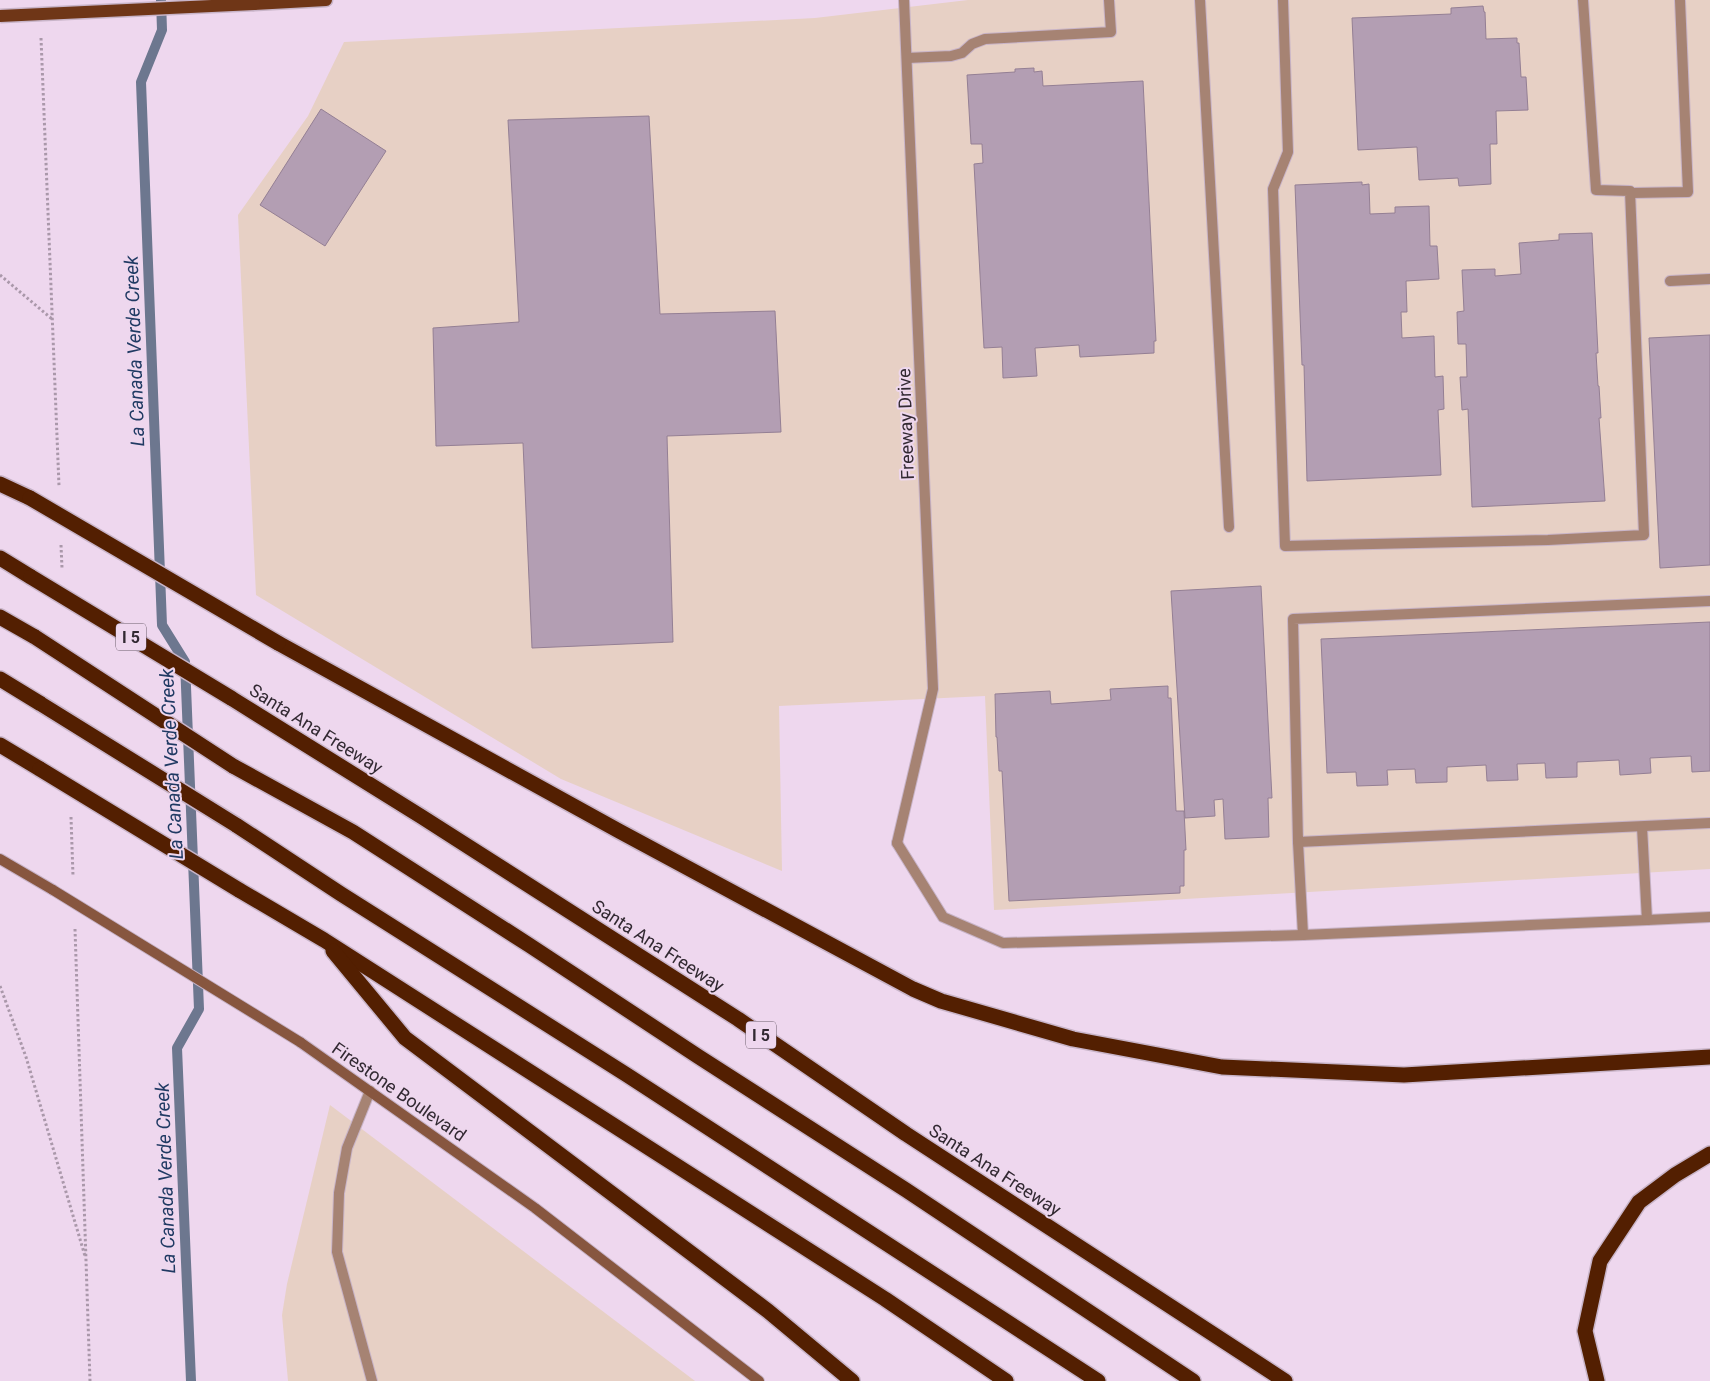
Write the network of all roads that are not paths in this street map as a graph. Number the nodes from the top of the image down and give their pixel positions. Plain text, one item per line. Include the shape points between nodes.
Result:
1 (326, 0) edge
2 (904, 0) edge
3 (1109, 0) edge
4 (1200, 0) edge
5 (1283, 0) edge
6 (1583, 0) edge
7 (1680, 0) edge
8 (0, 16) edge
9 (907, 58) junction
10 (1630, 193) junction
11 (1710, 279) edge
12 (1670, 281) dead end
13 (0, 484) edge
14 (1229, 526) dead end
15 (0, 558) edge
16 (1710, 601) edge
17 (0, 617) edge
18 (0, 679) edge
19 (0, 745) edge
20 (1710, 823) edge
21 (1642, 827) junction
22 (1298, 842) junction
23 (0, 859) edge
24 (1710, 917) edge
25 (1647, 920) junction
26 (1303, 935) junction
27 (324, 940) junction
28 (1710, 1057) edge
29 (370, 1091) junction
30 (1710, 1154) edge
31 (372, 1381) edge
32 (758, 1381) edge
33 (852, 1381) edge
34 (1006, 1381) edge
35 (1098, 1381) edge
36 (1193, 1381) edge
37 (1285, 1381) edge
38 (1597, 1381) edge

1 - 8 main road, bridge
2 - 9 street, Freeway Drive
3 - 9 street via 1111,32 985,39 951,56
4 - 14 street
5 - 10 street via 1288,152 1273,189 1285,546 1644,535
6 - 10 street via 1596,190
7 - 10 street via 1688,192
9 - 26 street, Freeway Drive via 933,689 897,842 943,917 1003,943
11 - 12 street
13 - 28 highway, bridge via 30,498 278,643 619,831 941,1001 1073,1039 1222,1067 1404,1075
15 - 37 highway, Santa Ana Freeway / I 5, bridge via 232,698 730,1014 906,1134
16 - 22 street via 1293,619
17 - 36 highway, bridge via 233,766 352,832 512,934
18 - 35 highway, bridge via 628,1075
19 - 27 highway, bridge
20 - 21 street
21 - 22 street
21 - 25 street
22 - 26 street
23 - 29 street, Firestone Boulevard, bridge via 300,1042
24 - 25 street
25 - 26 street
27 - 33 highway via 405,1038 768,1312
27 - 34 highway via 885,1299
29 - 31 street via 347,1148 339,1193 336,1252
29 - 32 street, Firestone Boulevard via 535,1208
30 - 38 highway via 1639,1202 1600,1261 1585,1330

